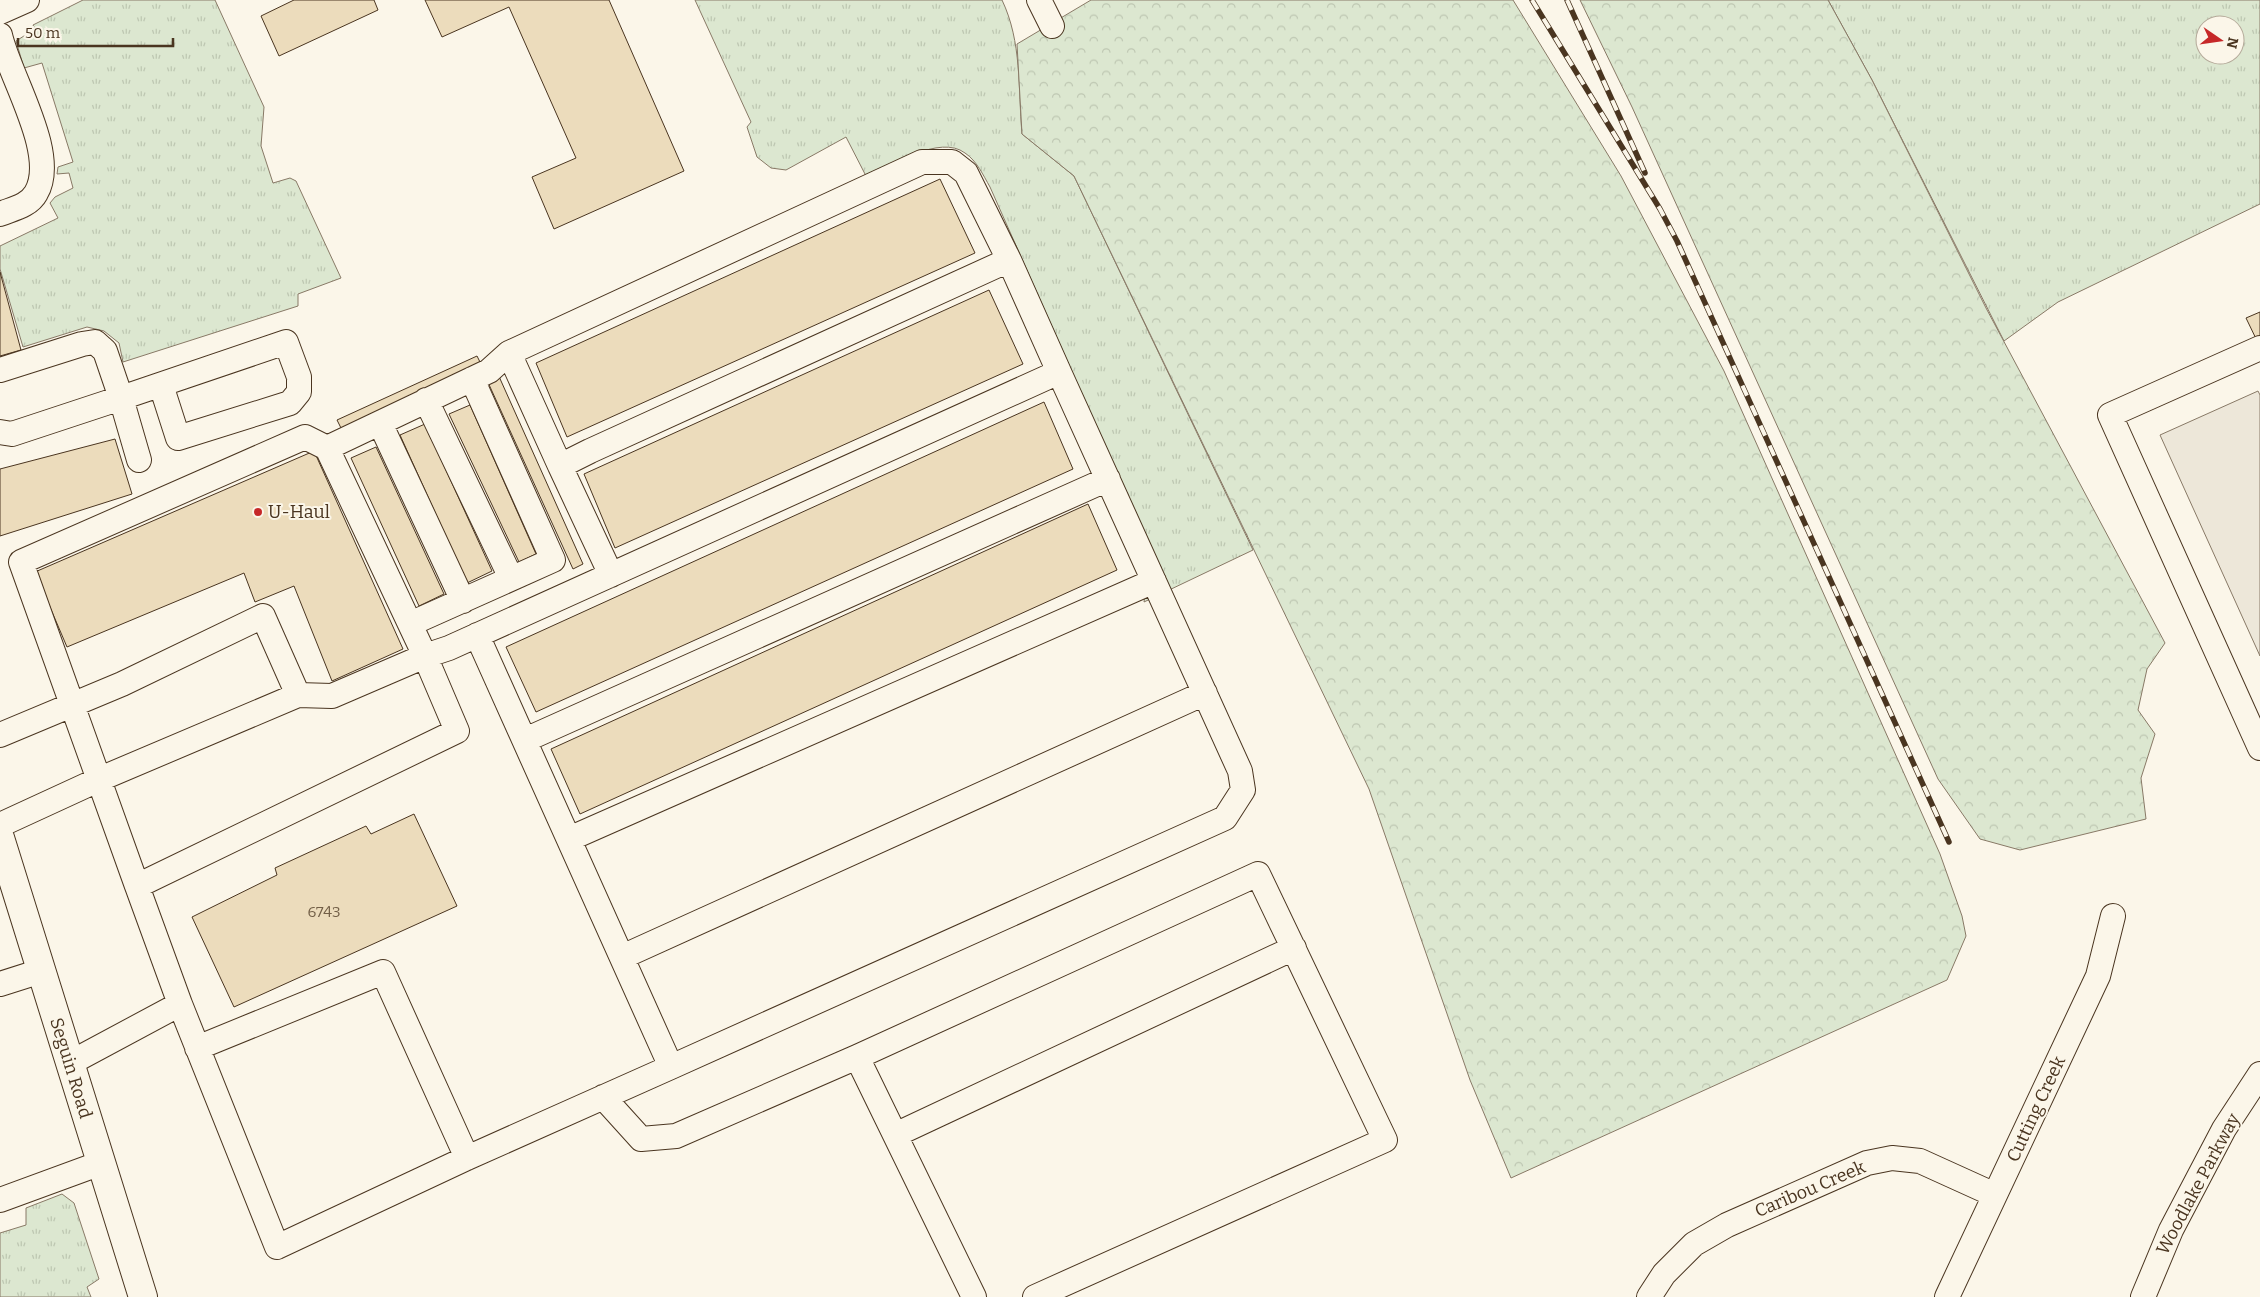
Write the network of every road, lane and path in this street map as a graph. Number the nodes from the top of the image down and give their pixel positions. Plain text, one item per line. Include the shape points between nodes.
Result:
1 (27, 0) edge
2 (1039, 0) edge
3 (0, 12) edge
4 (1052, 26) dead end
5 (0, 35) edge
6 (8, 86) edge
7 (0, 214) edge
8 (1008, 260) junction
9 (2260, 348) edge
10 (509, 353) junction
11 (0, 370) edge
12 (1059, 372) junction
13 (472, 379) junction
14 (161, 384) junction
15 (121, 398) junction
16 (426, 400) junction
17 (380, 423) junction
18 (0, 432) edge
19 (327, 448) junction
20 (139, 460) dead end
21 (560, 466) junction
22 (1108, 480) junction
23 (611, 575) junction
24 (511, 578) junction
25 (1154, 581) junction
26 (463, 601) junction
27 (410, 624) junction
28 (478, 635) junction
29 (425, 656) junction
30 (1205, 693) junction
31 (298, 695) junction
32 (72, 704) junction
33 (2252, 709) edge
34 (0, 735) edge
35 (524, 740) junction
36 (2260, 748) edge
37 (100, 779) junction
38 (0, 825) edge
39 (0, 838) edge
40 (569, 839) junction
41 (137, 886) junction
42 (2113, 916) dead end
43 (1294, 948) junction
44 (622, 957) junction
45 (41, 971) junction
46 (0, 984) edge
47 (180, 1004) junction
48 (197, 1048) junction
49 (857, 1057) junction
50 (70, 1063) junction
51 (671, 1067) junction
52 (2260, 1074) edge
53 (604, 1097) junction
54 (895, 1135) junction
55 (467, 1158) junction
56 (102, 1163) junction
57 (2, 1193) edge
58 (1995, 1195) junction
59 (142, 1297) edge
60 (974, 1297) edge
61 (1035, 1297) edge
62 (1650, 1297) edge
63 (1947, 1297) edge
64 (2143, 1297) edge

1 - 3 street
2 - 4 street
5 - 6 street
6 - 7 street via 36,131 43,162 36,194 26,204
8 - 10 street via 966,173 952,162 922,162
8 - 12 street
8 - 21 street
9 - 33 street via 2110,415
10 - 13 street via 489,371
10 - 21 street
11 - 15 street via 95,342 105,351
12 - 22 street
12 - 23 street
13 - 16 street
13 - 24 street via 554,560
14 - 14 street via 178,438 290,403 299,392 299,377 286,342
14 - 15 street
15 - 18 street via 12,434
15 - 20 street
16 - 17 street
16 - 24 street
17 - 19 street
17 - 26 street
19 - 27 street
19 - 32 street via 306,438 21,562
21 - 23 street
22 - 25 street
22 - 35 street
23 - 28 street
24 - 26 street
25 - 30 street
25 - 40 street
26 - 27 street
27 - 29 street
28 - 29 street
28 - 35 street
29 - 31 street via 332,696
29 - 41 street via 457,731
30 - 44 street
30 - 51 street via 1240,770 1243,790 1225,818
31 - 32 street via 263,616 122,684
31 - 37 street
32 - 34 street
32 - 37 street
33 - 36 street
35 - 40 street
37 - 38 street
37 - 41 street
39 - 45 main road, Seguin Road
40 - 44 street
41 - 47 street
42 - 58 street, Cutting Creek via 2098,976
43 - 49 street via 1258,874
43 - 54 street
43 - 61 street via 1385,1140
44 - 51 street
45 - 46 street
45 - 50 main road, Seguin Road
47 - 48 street
47 - 50 street
48 - 55 street via 383,972
48 - 55 street via 277,1247
49 - 53 street via 676,1136 641,1139
49 - 54 street
50 - 56 main road, Seguin Road
51 - 53 street
52 - 64 street, Woodlake Parkway via 2219,1138 2171,1230
53 - 55 street
54 - 60 street
56 - 57 street
56 - 59 main road, Seguin Road
58 - 62 street, Caribou Creek via 1920,1161 1892,1158 1867,1163 1727,1225 1694,1244 1664,1274
58 - 63 street, Cutting Creek

